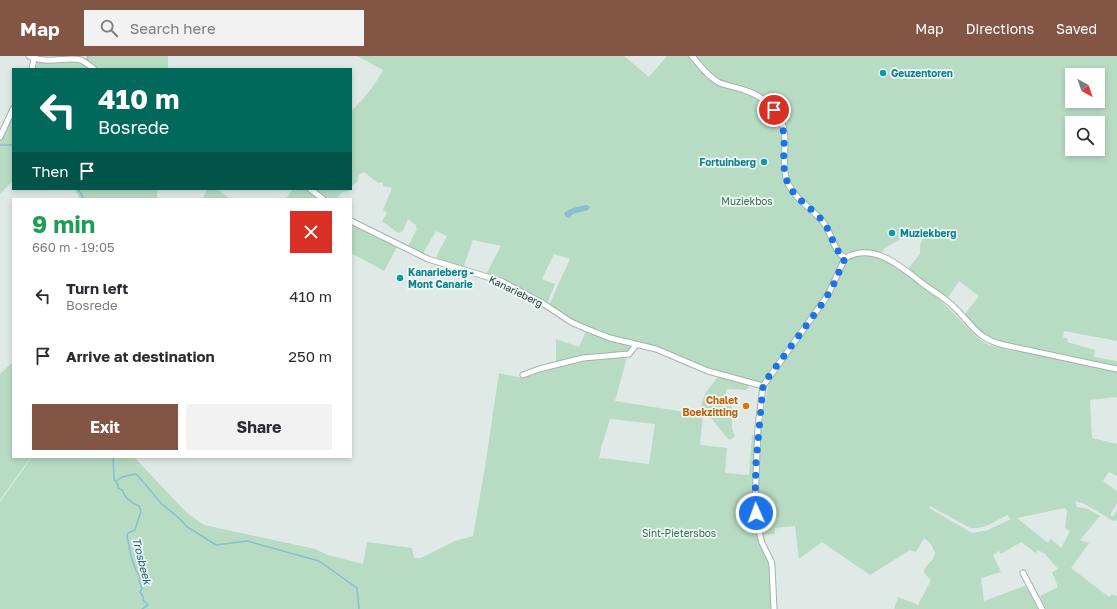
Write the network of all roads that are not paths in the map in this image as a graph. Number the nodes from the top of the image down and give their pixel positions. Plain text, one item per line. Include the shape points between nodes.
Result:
1 (56, 56) edge
2 (692, 56) edge
3 (32, 57) edge
4 (51, 60) junction
5 (32, 68) edge
6 (92, 68) edge
7 (12, 111) edge
8 (0, 137) edge
9 (311, 190) edge
10 (322, 198) edge
11 (352, 221) edge
12 (845, 258) junction
13 (636, 345) junction
14 (1117, 369) edge
15 (523, 375) dead end
16 (763, 386) junction
17 (1023, 573) dead end
18 (774, 609) edge
19 (1042, 609) edge

1 - 4 street
2 - 12 street via 716,81 755,94 774,110 784,129 784,166 788,184 799,199 823,221 840,254
3 - 4 street
3 - 5 street
4 - 6 street via 75,59
7 - 8 street
9 - 10 street
11 - 13 street, Kanarieberg via 424,257 501,281 587,329
12 - 14 street via 866,253 886,257 946,300 988,340
12 - 16 street via 822,304
13 - 15 street via 629,354 583,358
13 - 16 street via 656,349 708,371
16 - 18 street via 755,504 762,543 772,566
17 - 19 street

